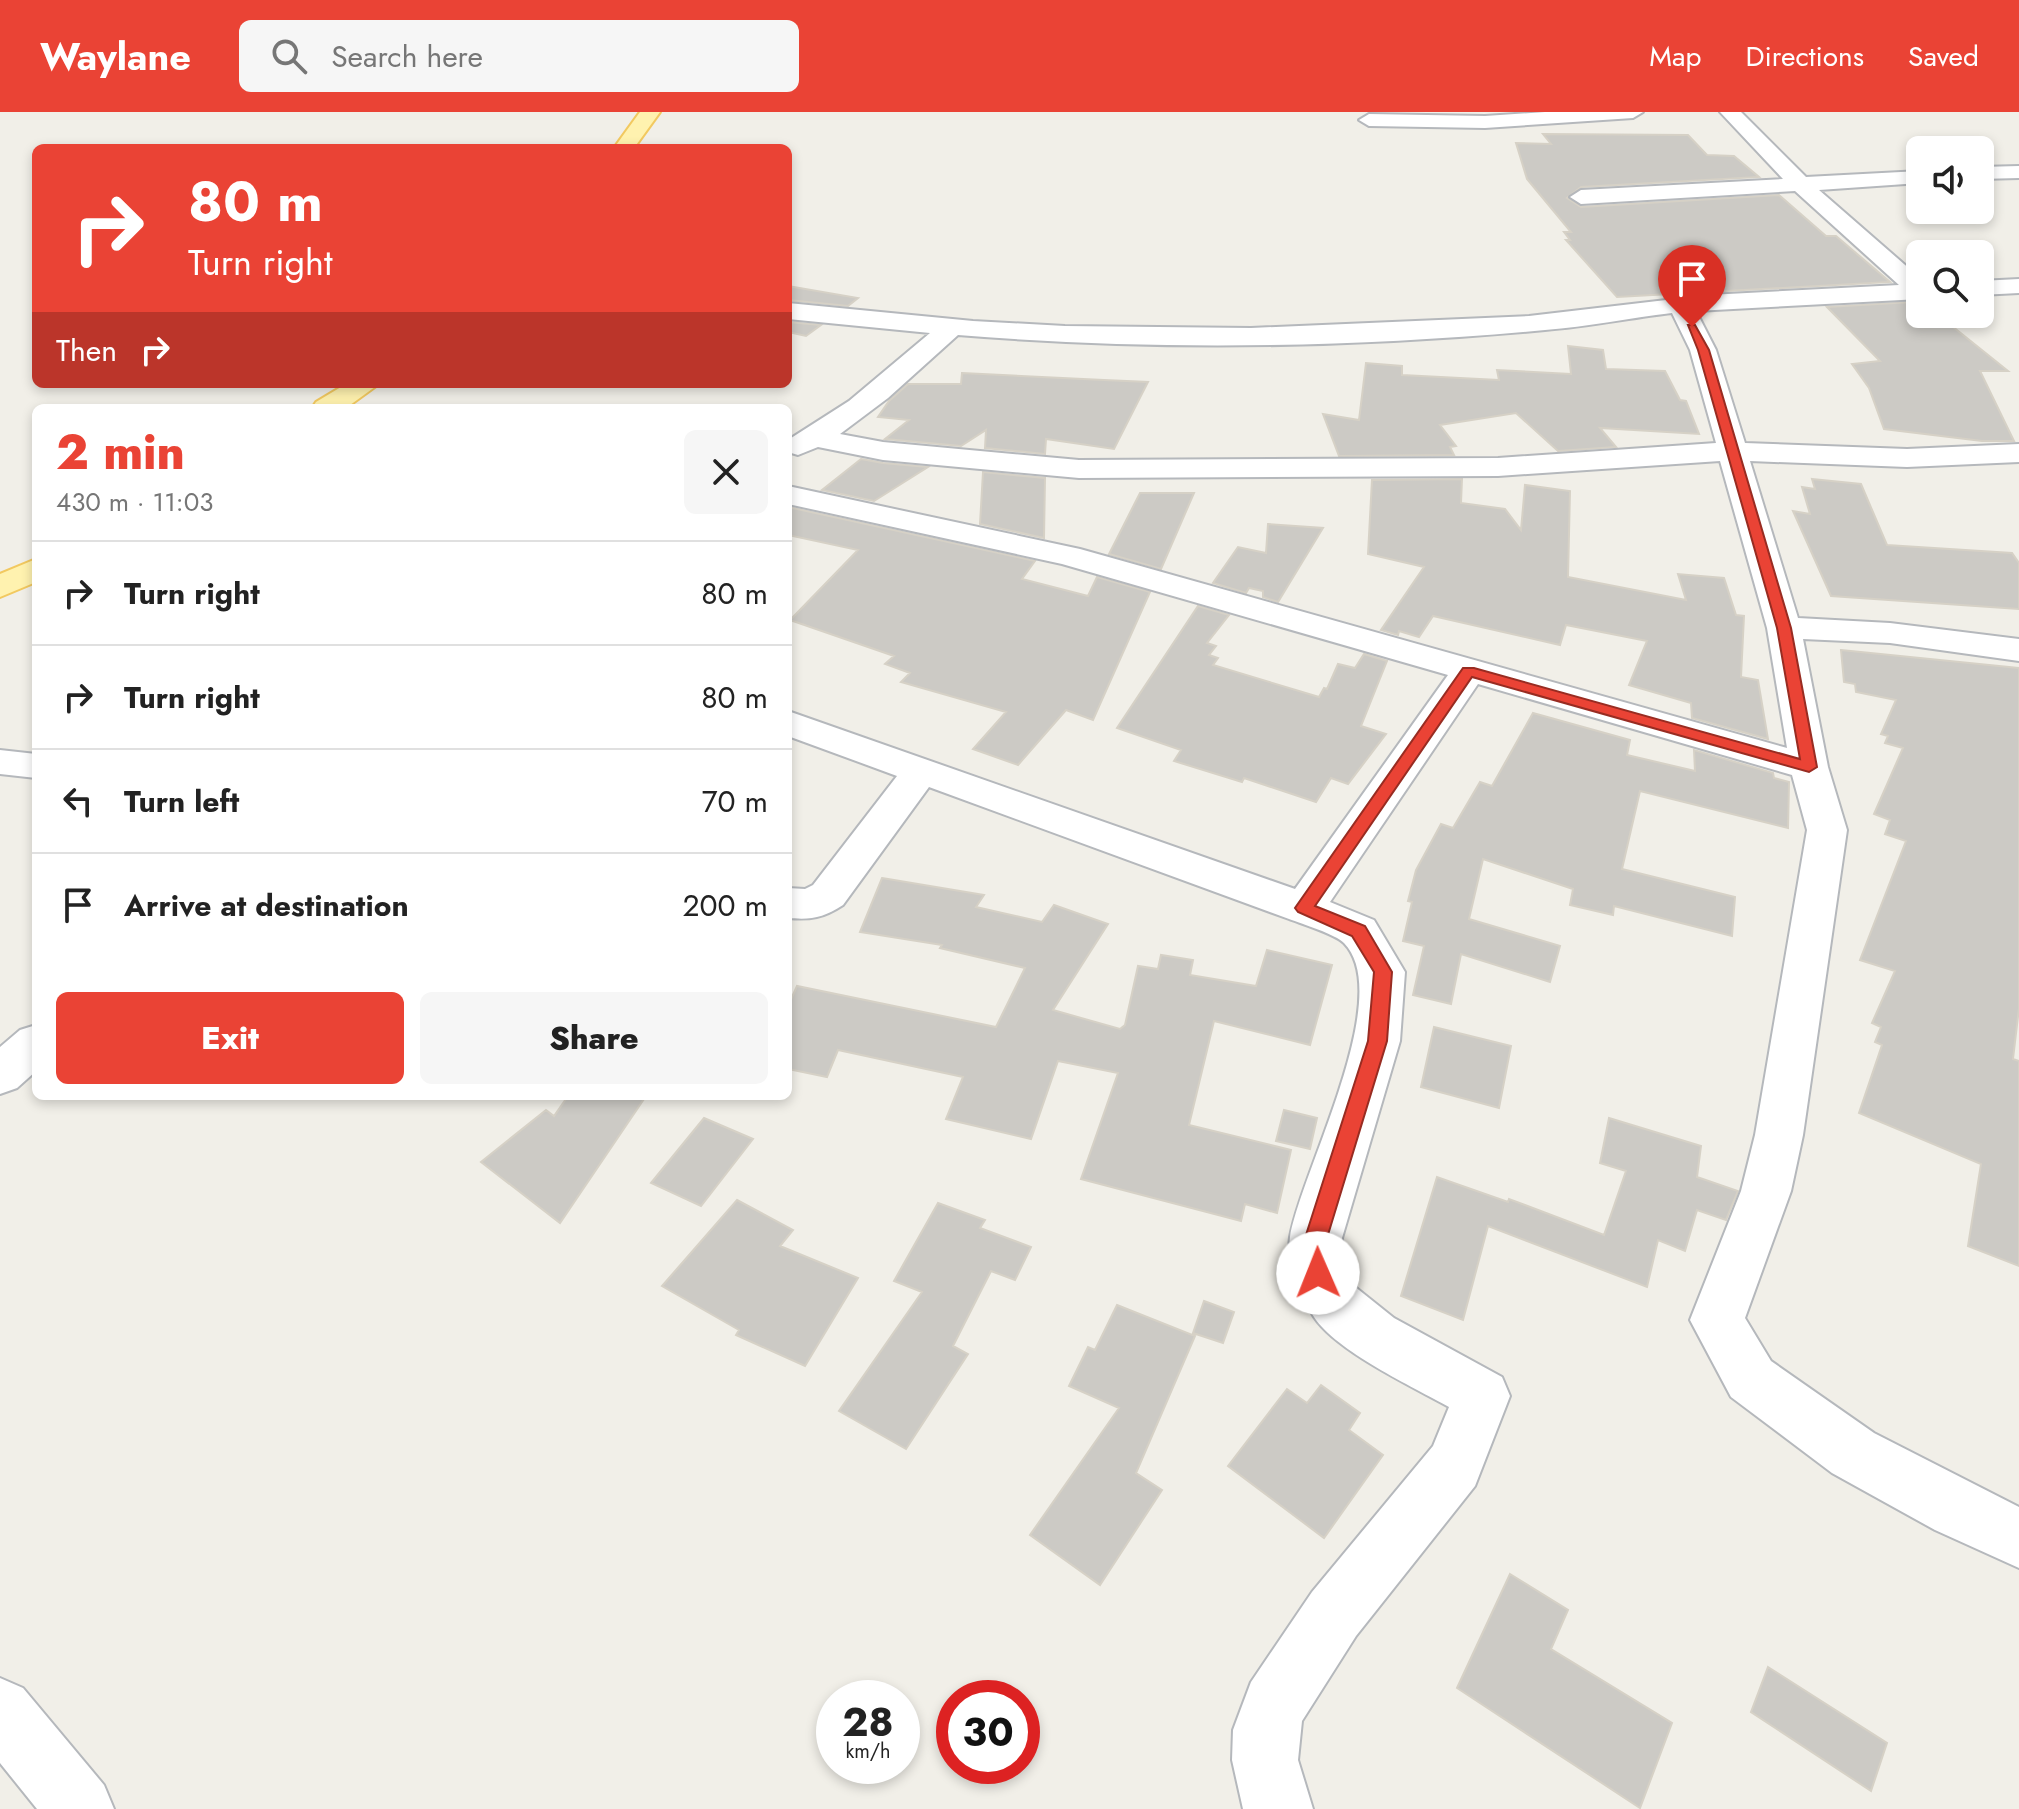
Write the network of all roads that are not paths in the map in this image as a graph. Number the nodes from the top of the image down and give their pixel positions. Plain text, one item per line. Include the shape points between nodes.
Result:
1 (650, 112) edge
2 (1633, 112) edge
3 (1730, 112) edge
4 (1369, 120) dead end
5 (627, 144) edge
6 (2019, 172) edge
7 (1994, 173) edge
8 (1906, 178) edge
9 (1797, 184) junction
10 (1581, 197) dead end
11 (1906, 280) edge
12 (2019, 286) edge
13 (1994, 287) edge
14 (1906, 292) edge
15 (1680, 305) junction
16 (792, 311) edge
17 (951, 328) junction
18 (358, 388) edge
19 (332, 404) edge
20 (801, 444) edge
21 (1732, 451) junction
22 (2019, 453) edge
23 (792, 496) edge
24 (32, 571) edge
25 (0, 587) edge
26 (1784, 628) junction
27 (2019, 650) edge
28 (1469, 671) junction
29 (792, 724) edge
30 (0, 762) edge
31 (32, 766) edge
32 (1809, 767) junction
33 (920, 772) junction
34 (792, 903) edge
35 (1304, 908) junction
36 (32, 1047) edge
37 (0, 1075) edge
38 (2019, 1538) edge
39 (0, 1711) edge
40 (80, 1809) edge
41 (1279, 1809) edge

1 - 5 main road
2 - 4 street via 1485,122
3 - 9 street
6 - 7 street
8 - 9 street
9 - 10 street
9 - 11 street
12 - 13 street
14 - 15 street
15 - 17 street via 1532,324 1308,335 1133,338
15 - 21 street via 1703,350
16 - 17 street
17 - 20 street via 897,377
18 - 19 main road
20 - 21 street via 1079,469 1498,467
21 - 22 street via 1907,458
21 - 26 street
23 - 28 street via 1069,556
24 - 25 main road
26 - 27 street via 1890,633
26 - 32 street
28 - 32 street
28 - 35 street
29 - 33 street
30 - 31 street
32 - 38 street via 1827,830 1808,966 1766,1191 1717,1320 1751,1379 1853,1453
33 - 34 street via 828,895 812,905
33 - 35 street
35 - 41 street via 1359,931 1383,972 1377,1041 1316,1238 1318,1273 1335,1303 1375,1336 1482,1396 1454,1466 1334,1614 1274,1705 1265,1760
36 - 37 street
39 - 40 street

